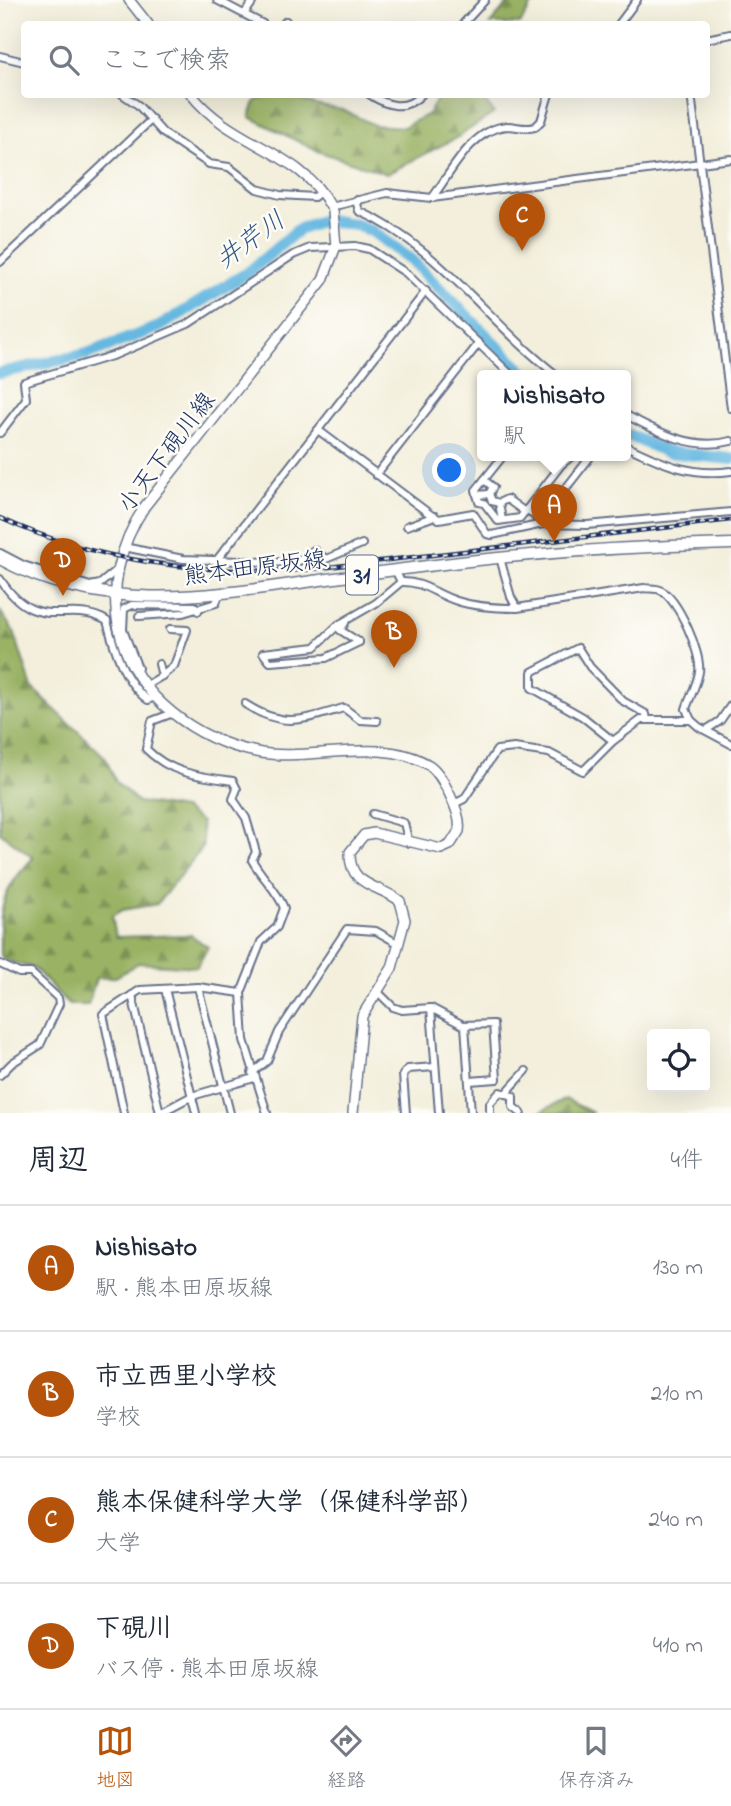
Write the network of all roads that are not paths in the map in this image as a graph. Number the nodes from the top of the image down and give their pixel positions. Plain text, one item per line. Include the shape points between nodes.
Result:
1 (129, 0) edge
2 (217, 0) edge
3 (238, 0) edge
4 (485, 0) edge
5 (637, 0) edge
6 (252, 3) dead end
7 (234, 8) junction
8 (245, 13) junction
9 (146, 21) edge
10 (258, 21) edge
11 (466, 21) edge
12 (620, 21) edge
13 (731, 34) edge
14 (710, 38) edge
15 (0, 56) edge
16 (21, 61) edge
17 (128, 98) edge
18 (195, 98) edge
19 (377, 98) edge
20 (417, 98) edge
21 (548, 98) edge
22 (691, 98) edge
23 (152, 120) junction
24 (731, 159) edge
25 (699, 163) junction
26 (322, 191) junction
27 (432, 198) junction
28 (356, 200) junction
29 (333, 211) junction
30 (336, 244) junction
31 (0, 261) edge
32 (426, 291) junction
33 (479, 343) junction
34 (506, 370) edge
35 (550, 370) edge
36 (731, 408) edge
37 (631, 417) edge
38 (318, 430) junction
39 (0, 433) edge
40 (731, 441) edge
41 (631, 448) edge
42 (499, 461) edge
43 (566, 461) edge
44 (587, 461) edge
45 (731, 471) edge
46 (376, 475) junction
47 (484, 480) junction
48 (491, 491) junction
49 (477, 495) junction
50 (507, 499) junction
51 (499, 503) junction
52 (526, 511) junction
53 (731, 512) edge
54 (435, 516) junction
55 (502, 520) junction
56 (543, 524) junction
57 (407, 526) dead end
58 (362, 544) dead end
59 (731, 544) edge
60 (124, 547) junction
61 (0, 553) edge
62 (0, 558) edge
63 (500, 558) junction
64 (216, 561) junction
65 (118, 569) junction
66 (396, 572) junction
67 (0, 579) edge
68 (401, 582) junction
69 (115, 594) junction
70 (219, 595) junction
71 (517, 608) junction
72 (198, 611) junction
73 (139, 617) dead end
74 (346, 621) junction
75 (170, 629) dead end
76 (159, 664) dead end
77 (162, 676) junction
78 (147, 685) junction
79 (154, 697) junction
80 (245, 704) dead end
81 (731, 705) edge
82 (173, 713) junction
83 (647, 720) junction
84 (691, 720) junction
85 (377, 721) dead end
86 (706, 730) junction
87 (613, 741) junction
88 (731, 744) edge
89 (454, 804) junction
90 (373, 814) dead end
91 (409, 843) junction
92 (399, 944) junction
93 (0, 964) edge
94 (198, 987) junction
95 (164, 989) junction
96 (241, 993) junction
97 (379, 993) junction
98 (132, 995) junction
99 (430, 1008) junction
100 (465, 1025) junction
101 (435, 1067) junction
102 (526, 1071) dead end
103 (0, 1075) edge
104 (253, 1075) junction
105 (469, 1081) junction
106 (224, 1087) junction
107 (505, 1094) junction
108 (192, 1096) junction
109 (124, 1113) edge
110 (160, 1113) edge
111 (196, 1113) edge
112 (230, 1113) edge
113 (267, 1113) edge
114 (353, 1113) edge
115 (405, 1113) edge
116 (439, 1113) edge
117 (471, 1113) edge
118 (490, 1113) edge
119 (520, 1113) edge

1 - 9 main road
2 - 7 street
3 - 7 street
4 - 11 street
5 - 12 street
6 - 8 street
7 - 8 street
8 - 10 street
13 - 14 street
15 - 16 street
17 - 23 street
18 - 26 main road, 小天下硯川線 via 216,122 303,171
19 - 20 street via 394,107
21 - 27 street via 535,127 491,130 474,142
22 - 25 street
23 - 26 street via 209,164 229,167 257,189 305,197
23 - 31 street
24 - 25 street
25 - 27 street
25 - 36 street
26 - 29 main road, 小天下硯川線
27 - 28 street via 387,193
28 - 29 street
28 - 35 street via 359,211 398,231 424,252
29 - 30 main road, 小天下硯川線
30 - 32 street via 369,248
30 - 39 street via 293,255 242,291 166,334 24,383 26,399
30 - 60 main road, 小天下硯川線 via 323,280 145,506
32 - 33 street
32 - 38 street
33 - 34 street
33 - 46 street
37 - 40 street via 682,440 701,444
38 - 46 street
38 - 64 street
41 - 45 street via 680,470
42 - 47 street
43 - 52 street
44 - 56 street via 545,515
46 - 54 street
47 - 48 street
47 - 49 street via 475,490
48 - 49 street
48 - 50 street
48 - 51 street via 492,501
49 - 55 street via 492,516
50 - 51 street
50 - 52 street
51 - 55 street
52 - 55 street via 520,518
52 - 56 street
53 - 56 street via 587,525
54 - 56 street via 473,513 492,535
54 - 57 street
58 - 64 street via 326,559 314,550 296,563
59 - 63 main road, 熊本田原坂線 / 31 via 611,547
60 - 64 street
60 - 65 main road, 小天下硯川線
61 - 65 street via 90,586
62 - 69 main road, 熊本田原坂線 / 31 via 58,585
63 - 66 main road, 熊本田原坂線 / 31
63 - 71 street
65 - 69 main road, 小天下硯川線
66 - 68 street
66 - 70 main road, 熊本田原坂線 / 31
67 - 79 street via 15,598 40,613 98,616 107,621 130,680 148,700
68 - 71 street via 417,581 458,601
68 - 74 street
69 - 70 main road, 熊本田原坂線 / 31 via 165,598
69 - 78 main road, 小天下硯川線 via 124,650
70 - 72 street via 216,603
71 - 84 street via 644,588 660,590 684,621 699,659 687,709
72 - 73 street
72 - 78 street via 195,606 132,606 124,610 124,630
74 - 74 street via 340,630 359,642 326,658 270,663 265,659 263,653 315,646
75 - 77 street via 187,630 174,666
76 - 77 street
77 - 78 street
78 - 79 main road, 小天下硯川線
79 - 82 main road, 小天下硯川線
80 - 85 street via 260,714 295,723 344,708 360,720
81 - 86 street via 720,721
82 - 89 main road, 小天下硯川線 via 218,739 256,752 363,751 411,757 431,766
82 - 96 street via 152,721 146,749 184,774 233,780 237,789 233,799 246,818 256,852 252,860 284,908 277,927 261,942
83 - 84 street
83 - 87 street
83 - 87 street via 646,714 623,701 590,667 578,648 532,672 532,688 583,717
84 - 86 street
86 - 88 street
87 - 89 street via 583,771 549,753 497,750 464,799
89 - 91 main road via 460,825 450,845 431,849
90 - 91 street via 404,823
91 - 92 main road via 374,833 364,835 350,852 359,880 400,901 405,920
92 - 97 main road
92 - 104 street via 376,931 347,929 279,1032 267,1061
93 - 103 street via 19,973 32,973 59,1004 42,1042
94 - 95 street
94 - 96 street
94 - 106 street
95 - 98 street
95 - 108 street
96 - 104 street via 240,1021
97 - 99 street via 401,1010
97 - 114 main road via 362,1016
98 - 109 street via 103,1014
98 - 110 street
99 - 100 street
99 - 101 street
100 - 105 street
100 - 105 street via 495,1027 497,1079
101 - 115 street via 408,1069 403,1075
101 - 116 street
102 - 107 street
104 - 106 street
104 - 113 street
105 - 117 street
106 - 108 street
106 - 112 street
107 - 118 street via 494,1096
107 - 119 street via 513,1096 513,1107
108 - 110 street
108 - 111 street

